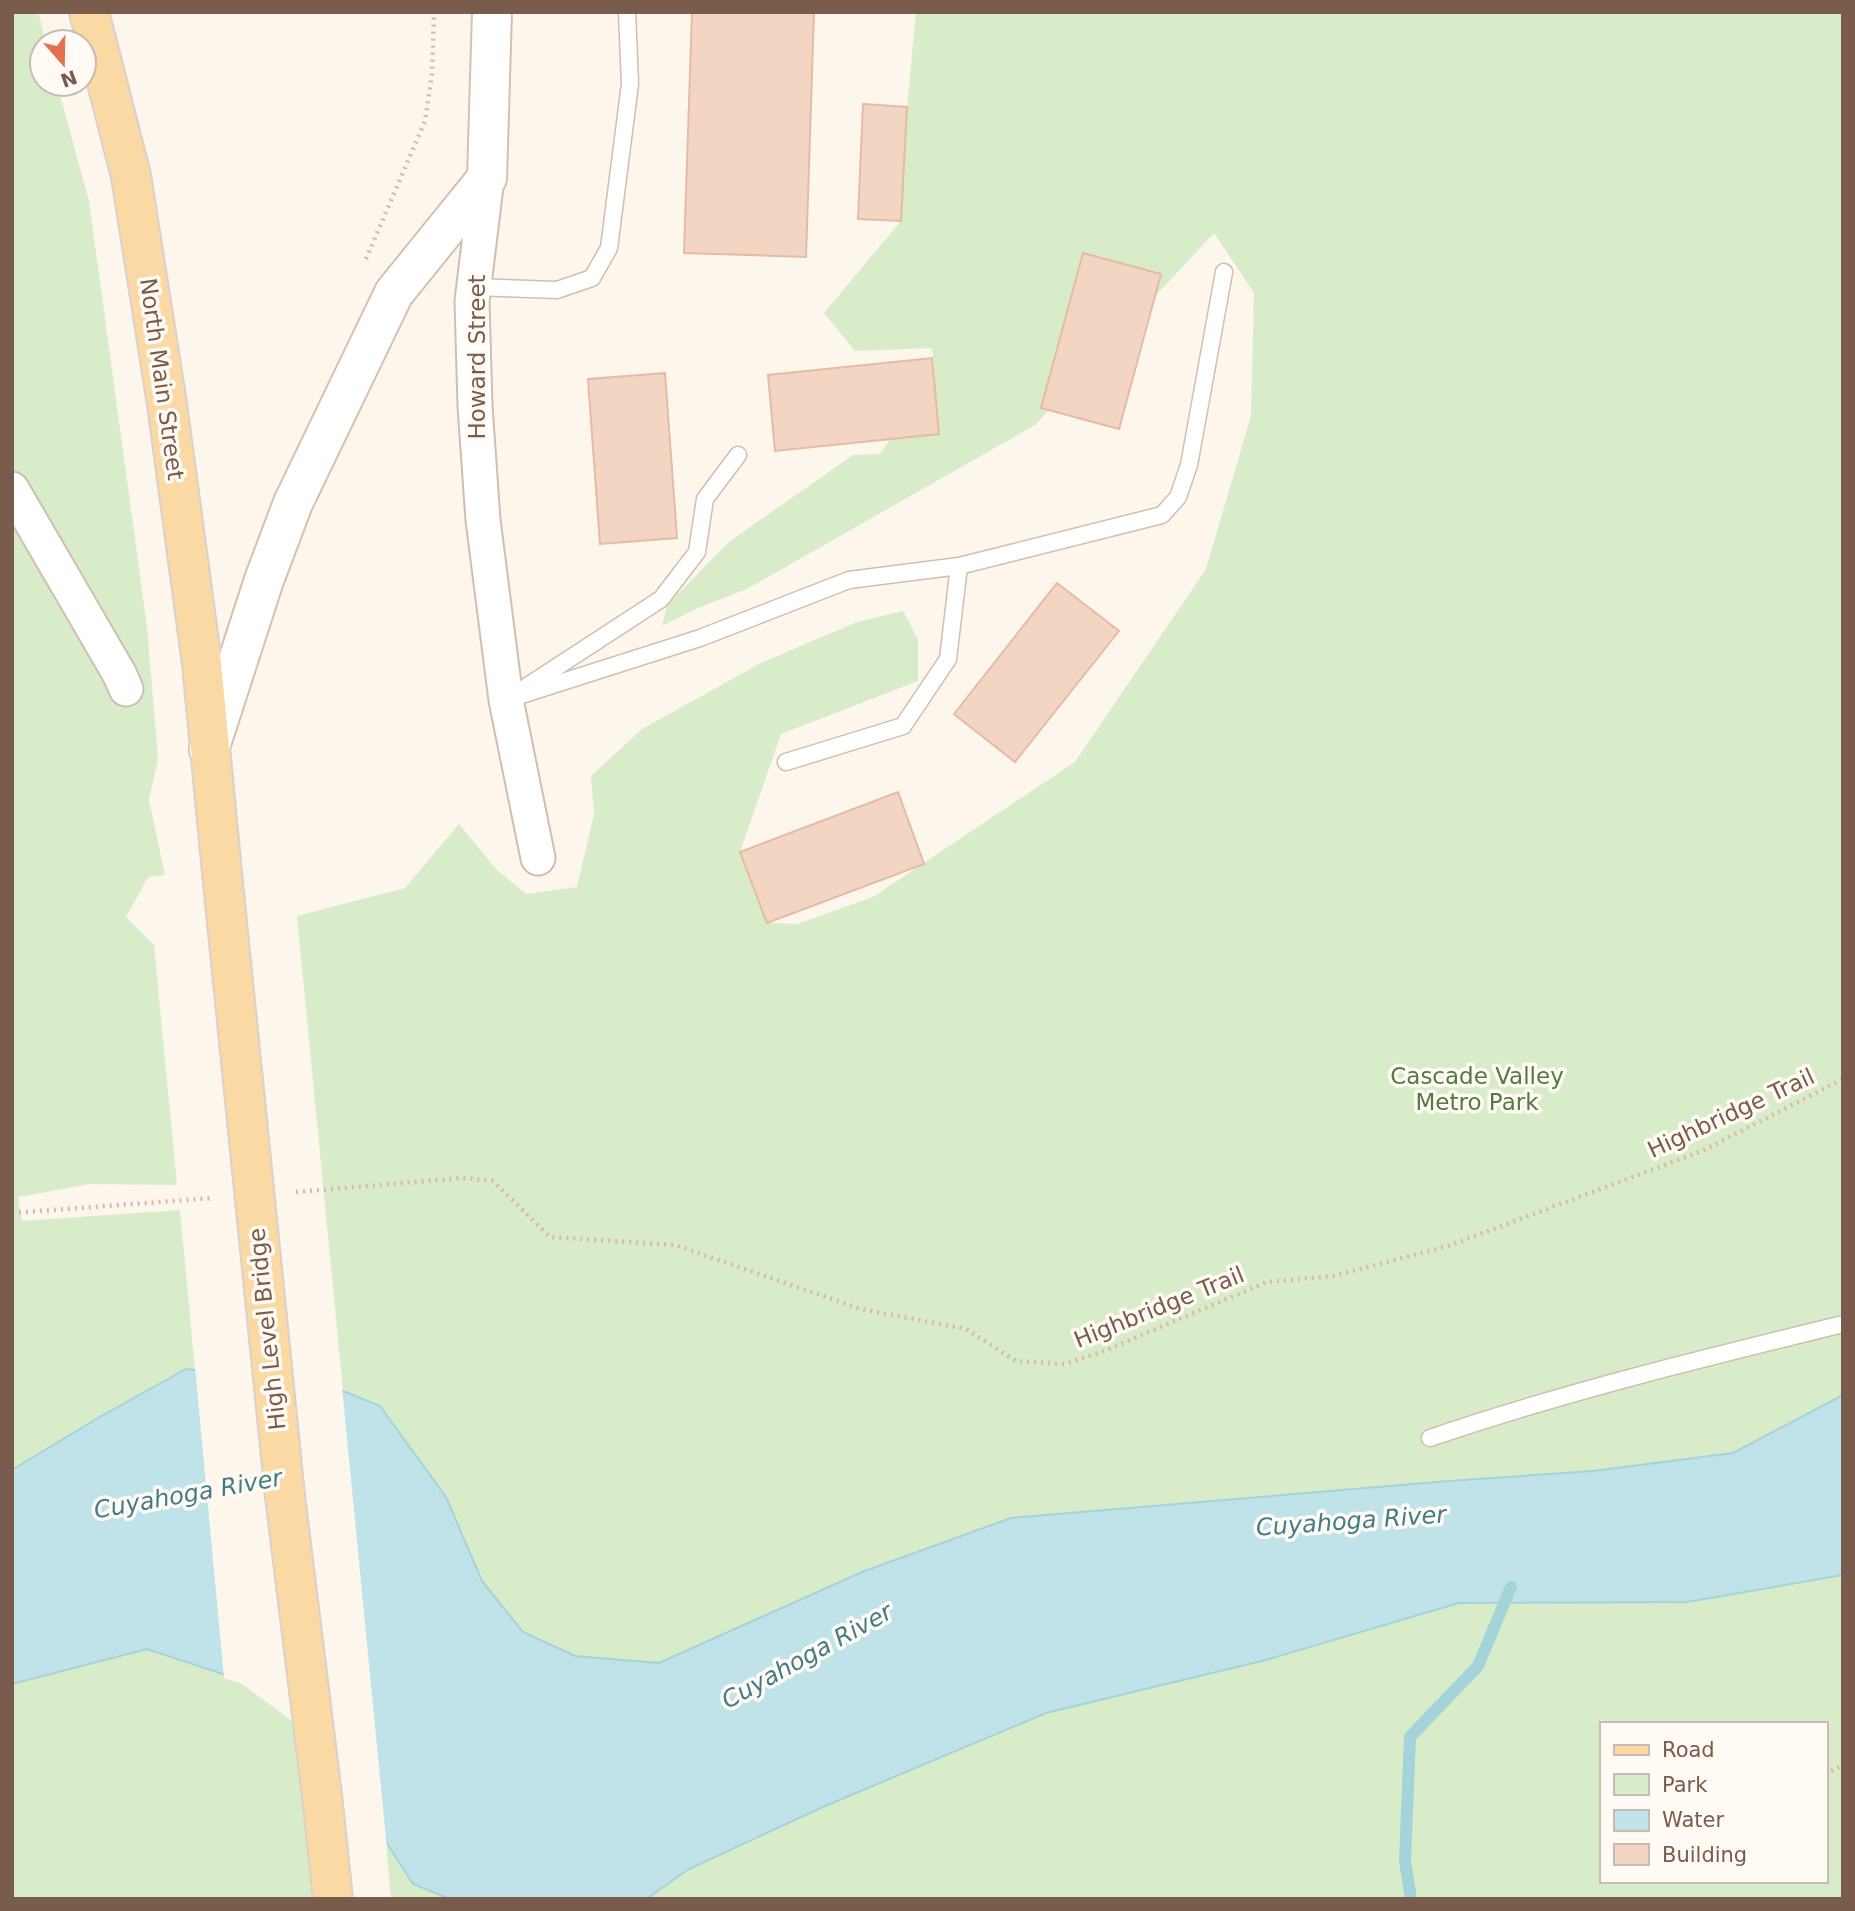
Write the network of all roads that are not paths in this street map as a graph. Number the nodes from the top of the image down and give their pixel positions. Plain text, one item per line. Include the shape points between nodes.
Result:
1 (89, 12) edge
2 (492, 12) edge
3 (627, 12) edge
4 (487, 178) junction
5 (1224, 272) dead end
6 (474, 287) junction
7 (738, 455) dead end
8 (12, 489) edge
9 (960, 566) junction
10 (126, 689) dead end
11 (506, 700) junction
12 (209, 750) junction
13 (786, 762) dead end
14 (538, 858) dead end
15 (223, 883) joint
16 (1843, 1324) edge
17 (1430, 1438) dead end
18 (333, 1899) edge

1 - 12 main road, North Main Street via 134,190 202,664
2 - 4 main road, Howard Street
3 - 6 lane via 630,84 609,248 592,278 557,290
4 - 6 street, Howard Street
4 - 12 main road via 394,293 293,503
5 - 9 lane via 1189,465 1178,497 1162,515
6 - 11 street, Howard Street via 475,406 483,520
7 - 11 lane via 705,499 696,551 661,599
8 - 10 street
9 - 11 lane via 849,580 700,638
9 - 13 lane via 948,659 903,726
11 - 14 street, Howard Street
12 - 15 main road, North Main Street
15 - 18 main road, High Level Bridge, bridge via 285,1496
16 - 17 lane via 1670,1367

